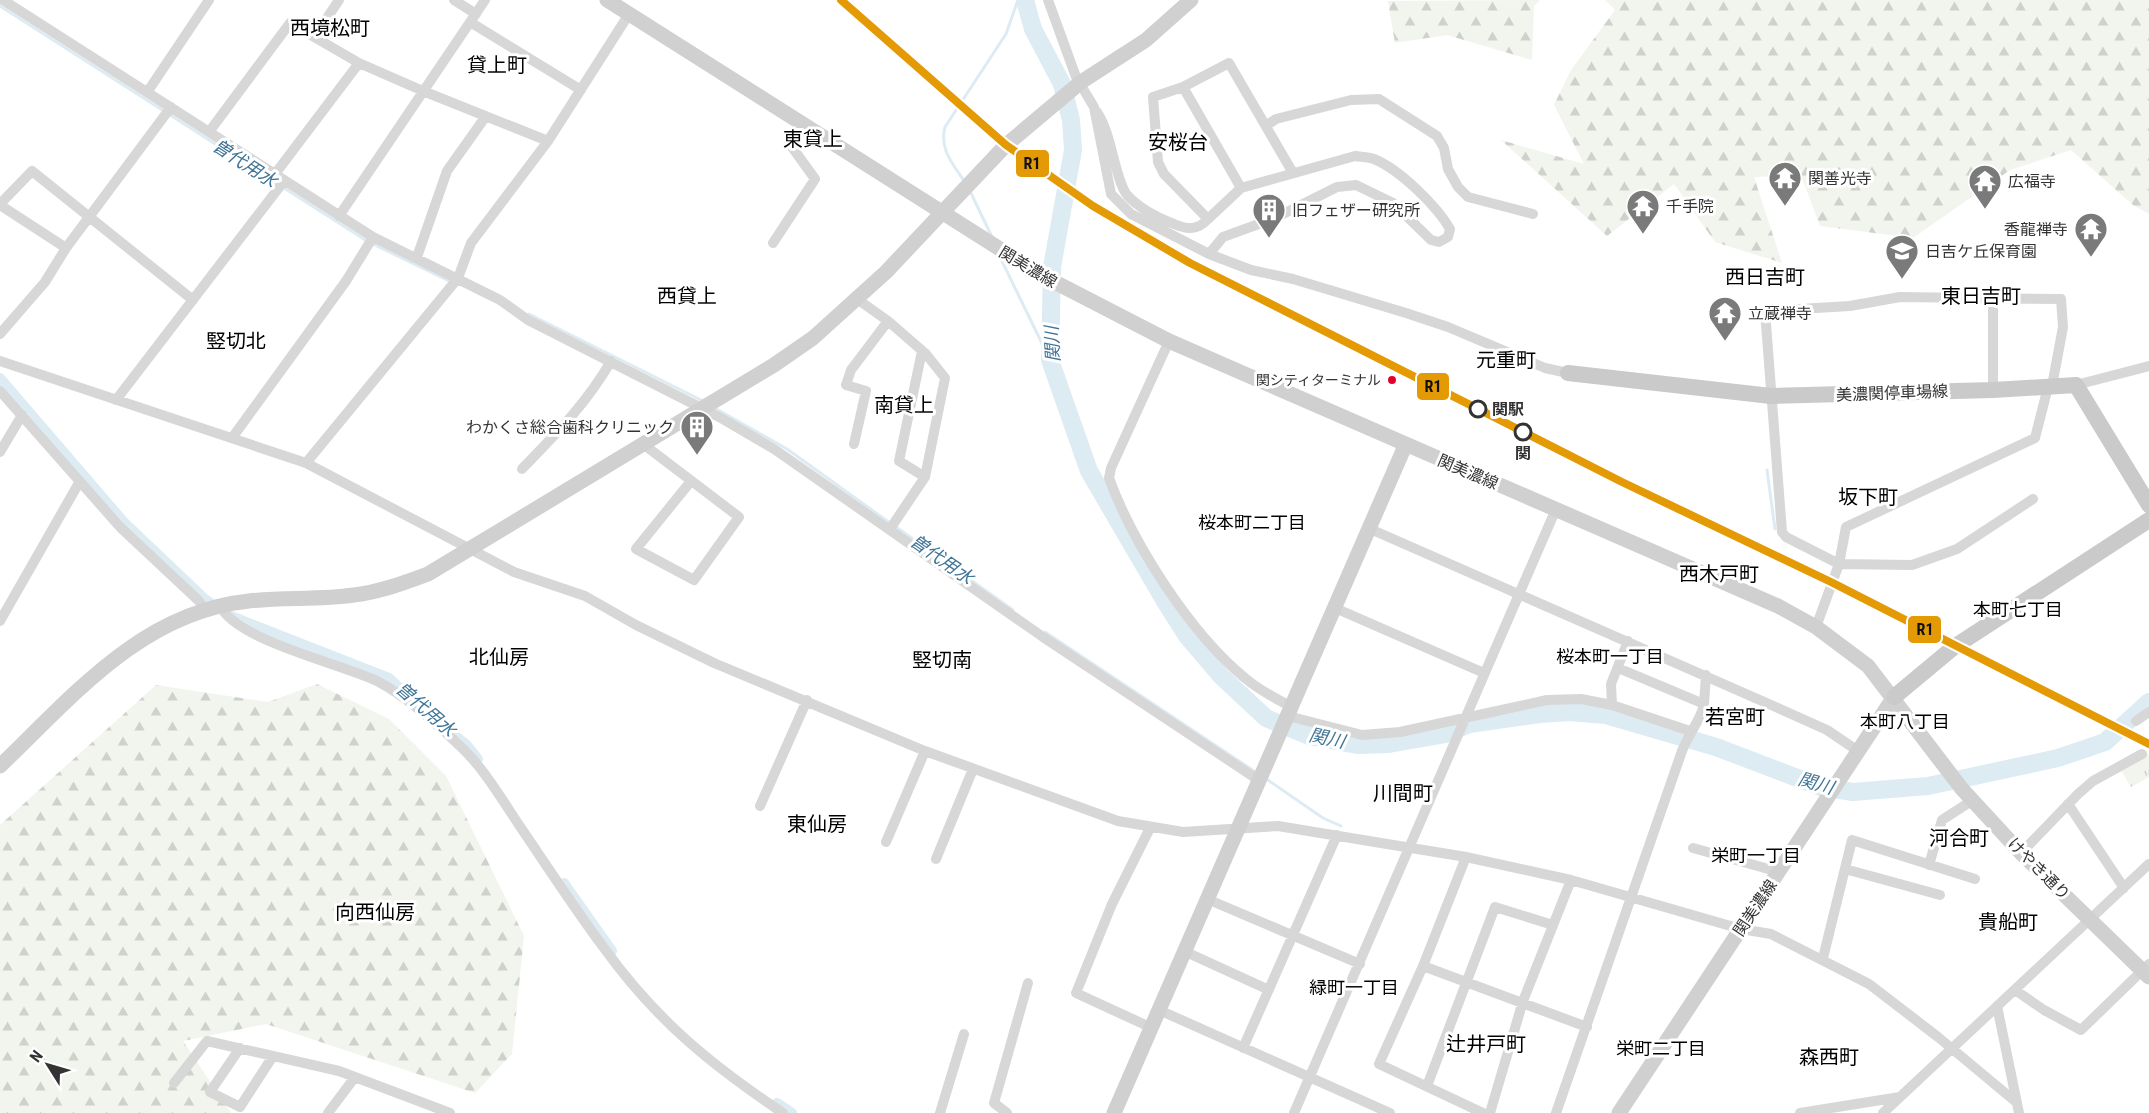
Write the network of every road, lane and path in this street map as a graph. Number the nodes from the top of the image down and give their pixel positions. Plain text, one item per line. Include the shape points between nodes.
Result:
1 (3, 0) edge
2 (209, 0) edge
3 (339, 0) edge
4 (454, 0) edge
5 (485, 0) edge
6 (608, 0) edge
7 (1191, 0) edge
8 (1050, 1) edge
9 (629, 14) junction
10 (473, 18) junction
11 (315, 36) junction
12 (359, 63) junction
13 (1081, 82) junction
14 (1183, 87) junction
15 (581, 90) junction
16 (423, 91) junction
17 (148, 92) junction
18 (171, 107) junction
19 (1094, 107) junction
20 (486, 116) junction
21 (1267, 125) junction
22 (805, 126) junction
23 (209, 132) junction
24 (548, 141) junction
25 (1293, 173) junction
26 (279, 178) junction
27 (1241, 188) junction
28 (0, 205) edge
29 (942, 214) junction
30 (1533, 214) dead end
31 (339, 216) junction
32 (90, 217) junction
33 (1208, 219) junction
34 (373, 237) junction
35 (773, 243) dead end
36 (66, 248) junction
37 (1209, 254) junction
38 (417, 257) junction
39 (458, 278) junction
40 (1993, 298) junction
41 (857, 299) junction
42 (193, 300) junction
43 (888, 321) junction
44 (0, 334) edge
45 (1169, 341) junction
46 (922, 351) junction
47 (0, 361) edge
48 (611, 361) junction
49 (2149, 366) edge
50 (1568, 372) joint
51 (2076, 385) junction
52 (2050, 386) junction
53 (1993, 390) junction
54 (0, 391) edge
55 (1771, 396) junction
56 (116, 400) junction
57 (702, 410) junction
58 (22, 415) junction
59 (232, 438) junction
60 (643, 444) junction
61 (854, 444) dead end
62 (1405, 446) junction
63 (0, 452) edge
64 (306, 463) junction
65 (522, 469) dead end
66 (925, 477) junction
67 (80, 481) junction
68 (691, 481) junction
69 (2033, 499) dead end
70 (2149, 505) edge
71 (1556, 509) junction
72 (2149, 520) edge
73 (1368, 528) junction
74 (890, 529) junction
75 (471, 549) junction
76 (1839, 564) junction
77 (1520, 594) junction
78 (220, 606) junction
79 (1335, 608) junction
80 (204, 609) junction
81 (0, 621) edge
82 (1816, 627) junction
83 (1628, 641) junction
84 (1618, 668) junction
85 (1485, 673) junction
86 (1706, 675) junction
87 (1894, 697) junction
88 (807, 700) junction
89 (1704, 704) junction
90 (1612, 705) junction
91 (1290, 712) junction
92 (2149, 712) edge
93 (1465, 720) junction
94 (2136, 721) dead end
95 (1690, 731) junction
96 (925, 751) junction
97 (1858, 751) junction
98 (2142, 754) dead end
99 (0, 766) edge
100 (973, 769) junction
101 (1260, 781) junction
102 (1967, 795) junction
103 (2068, 804) junction
104 (760, 806) dead end
105 (1150, 828) junction
106 (1239, 830) junction
107 (1337, 835) junction
108 (886, 842) dead end
109 (1410, 848) junction
110 (1693, 848) dead end
111 (2021, 853) junction
112 (1466, 857) junction
113 (936, 858) dead end
114 (2149, 864) edge
115 (1929, 865) junction
116 (1845, 869) junction
117 (1779, 872) junction
118 (1975, 879) dead end
119 (1571, 880) junction
120 (2124, 888) junction
121 (1941, 895) dead end
122 (1630, 896) junction
123 (1207, 899) junction
124 (2090, 920) junction
125 (1553, 926) junction
126 (1741, 929) junction
127 (1293, 934) junction
128 (1186, 952) junction
129 (1823, 958) junction
130 (1360, 964) junction
131 (1423, 966) junction
132 (2147, 971) edge
133 (1466, 981) junction
134 (1028, 983) dead end
135 (1269, 990) junction
136 (2015, 990) junction
137 (1523, 1001) junction
138 (1997, 1006) junction
139 (1159, 1010) junction
140 (1587, 1027) junction
141 (1152, 1028) junction
142 (964, 1034) dead end
143 (240, 1048) junction
144 (1243, 1048) junction
145 (1950, 1049) junction
146 (273, 1056) junction
147 (355, 1077) junction
148 (1310, 1078) junction
149 (174, 1083) dead end
150 (1427, 1086) junction
151 (1900, 1097) junction
152 (2018, 1107) edge
153 (423, 1108) edge
154 (328, 1113) edge
155 (450, 1113) edge
156 (783, 1113) edge
157 (940, 1113) edge
158 (1007, 1113) edge
159 (1114, 1113) edge
160 (1294, 1113) edge
161 (1390, 1113) edge
162 (1483, 1113) edge
163 (1490, 1113) edge
164 (1556, 1113) edge
165 (1619, 1113) edge
166 (1800, 1113) edge
167 (1883, 1113) edge

1 - 17 street
2 - 17 street
3 - 11 street
4 - 10 street
5 - 10 street
6 - 9 street, 関美濃線
7 - 13 street via 1146,40
8 - 13 street
9 - 15 street
9 - 22 street, 関美濃線
10 - 15 street
10 - 16 street
11 - 12 street
11 - 23 street via 290,23
12 - 16 street
12 - 26 street
13 - 19 street
13 - 29 street via 1006,145
14 - 21 street via 1229,63
14 - 27 street
14 - 33 street via 1153,97 1158,162 1164,174
15 - 24 street
16 - 20 street
16 - 31 street
17 - 18 street
18 - 23 street
18 - 32 street
19 - 33 street via 1105,123 1126,193 1156,217 1177,226 1190,229
19 - 37 street via 1111,194 1131,214
20 - 24 street
20 - 38 street via 447,171
21 - 25 street
21 - 30 street via 1275,119 1340,103 1379,99 1437,136 1453,178 1468,198
22 - 29 street, 関美濃線
22 - 35 street via 792,147 816,179
23 - 26 street
24 - 39 street via 471,243
25 - 27 street
25 - 37 street via 1355,156 1372,158 1441,213 1450,229 1448,237 1439,242 1431,240 1393,203 1356,185 1338,187 1275,218 1223,237
26 - 31 street
26 - 42 street
27 - 33 street
28 - 32 street via 32,171
28 - 36 street
29 - 41 street
29 - 45 street, 関美濃線 via 1065,289
31 - 34 street
32 - 36 street
32 - 42 street
34 - 38 street
34 - 59 street via 346,281
36 - 44 street via 45,282
37 - 50 street via 1251,270 1438,323 1545,368
38 - 39 street
39 - 48 street via 528,320
39 - 64 street
40 - 52 street via 2061,299 2063,327
40 - 53 street
40 - 55 street via 1900,297 1850,306 1765,311
41 - 43 street
41 - 57 street via 813,338
42 - 56 street
43 - 46 street
43 - 61 street via 851,370 846,385 866,391
45 - 62 street, 関美濃線
45 - 91 street via 1109,478 1144,550 1180,605 1217,652
46 - 66 street via 945,378
46 - 66 street via 899,461
47 - 56 street
48 - 57 street
48 - 65 street via 574,415
49 - 51 street
50 - 55 main road, 美濃関停車場線
51 - 52 main road, 美濃関停車場線
51 - 70 main road
52 - 53 main road, 美濃関停車場線
52 - 76 street via 2036,438 1846,527
53 - 55 main road, 美濃関停車場線
54 - 58 street
55 - 76 street via 1782,532
56 - 59 street
57 - 60 street
57 - 74 street via 774,449
58 - 63 street
58 - 67 street
59 - 64 street
60 - 68 street
60 - 75 street
62 - 71 street, 関美濃線
62 - 73 street
64 - 75 street
66 - 74 street
67 - 80 street via 120,527
67 - 81 street
68 - 68 street via 739,517 694,580 636,549
69 - 76 street via 1957,549 1912,566
71 - 77 street
71 - 82 street, 関美濃線 via 1778,606
72 - 87 main road via 1954,647
73 - 77 street
73 - 79 street
74 - 101 street via 1043,637
75 - 78 street via 428,574 354,595
75 - 88 street via 514,572 585,596 714,663
76 - 82 street
77 - 83 street
77 - 85 street
78 - 80 street
78 - 156 street via 226,616 270,641 396,692 460,746 492,784 604,949 670,1028
79 - 85 street
79 - 91 street
80 - 99 street via 167,623 120,652
82 - 87 street, 関美濃線 via 1868,666
83 - 84 street
83 - 86 street
84 - 89 street
84 - 90 street via 1611,684
85 - 93 street
86 - 89 street
86 - 97 street via 1827,730
87 - 97 street, 関美濃線
87 - 102 street, けやき通り
88 - 96 street
88 - 104 street
89 - 95 street via 1703,714
90 - 93 street via 1581,699 1547,700
90 - 95 street
91 - 93 street via 1362,735
91 - 101 street
92 - 94 street
93 - 109 street
95 - 122 street
96 - 100 street
96 - 108 street
97 - 117 street, 関美濃線
98 - 103 street via 2093,781
100 - 105 street via 1118,821
100 - 113 street
101 - 106 street
102 - 111 street, けやき通り
102 - 115 street via 1942,820
103 - 111 street
103 - 120 street
105 - 106 street via 1183,832
105 - 141 street via 1076,993
106 - 107 street via 1278,825
106 - 123 street
107 - 109 street
107 - 127 street
109 - 112 street
109 - 130 street
110 - 117 street
111 - 124 street, けやき通り
112 - 119 street
112 - 131 street
114 - 120 street
115 - 116 street via 1852,840
115 - 118 street
116 - 121 street
116 - 129 street
117 - 126 street, 関美濃線
119 - 122 street
119 - 125 street
120 - 124 street
122 - 126 street
122 - 140 street
123 - 127 street
123 - 128 street
124 - 132 street, けやき通り
124 - 136 street
125 - 133 street via 1495,907
125 - 137 street
126 - 129 street via 1771,934
126 - 165 street, 関美濃線
127 - 130 street
127 - 135 street
128 - 135 street
128 - 139 street
129 - 145 street via 1869,984
130 - 148 street
131 - 133 street
131 - 150 street via 1378,1064
132 - 136 street via 2081,1030
133 - 137 street
133 - 150 street
134 - 158 street via 994,1103
135 - 144 street
136 - 138 street
137 - 140 street
137 - 163 street
138 - 145 street
138 - 152 street
139 - 141 street
139 - 144 street
140 - 164 street
141 - 159 street
142 - 157 street
143 - 146 street
143 - 146 street via 210,1092 240,1107
143 - 149 street via 207,1041
144 - 148 street
145 - 151 street
145 - 152 street
146 - 147 street
147 - 153 street
147 - 154 street
148 - 160 street
148 - 161 street
150 - 162 street
151 - 166 street
151 - 167 street
153 - 155 street

